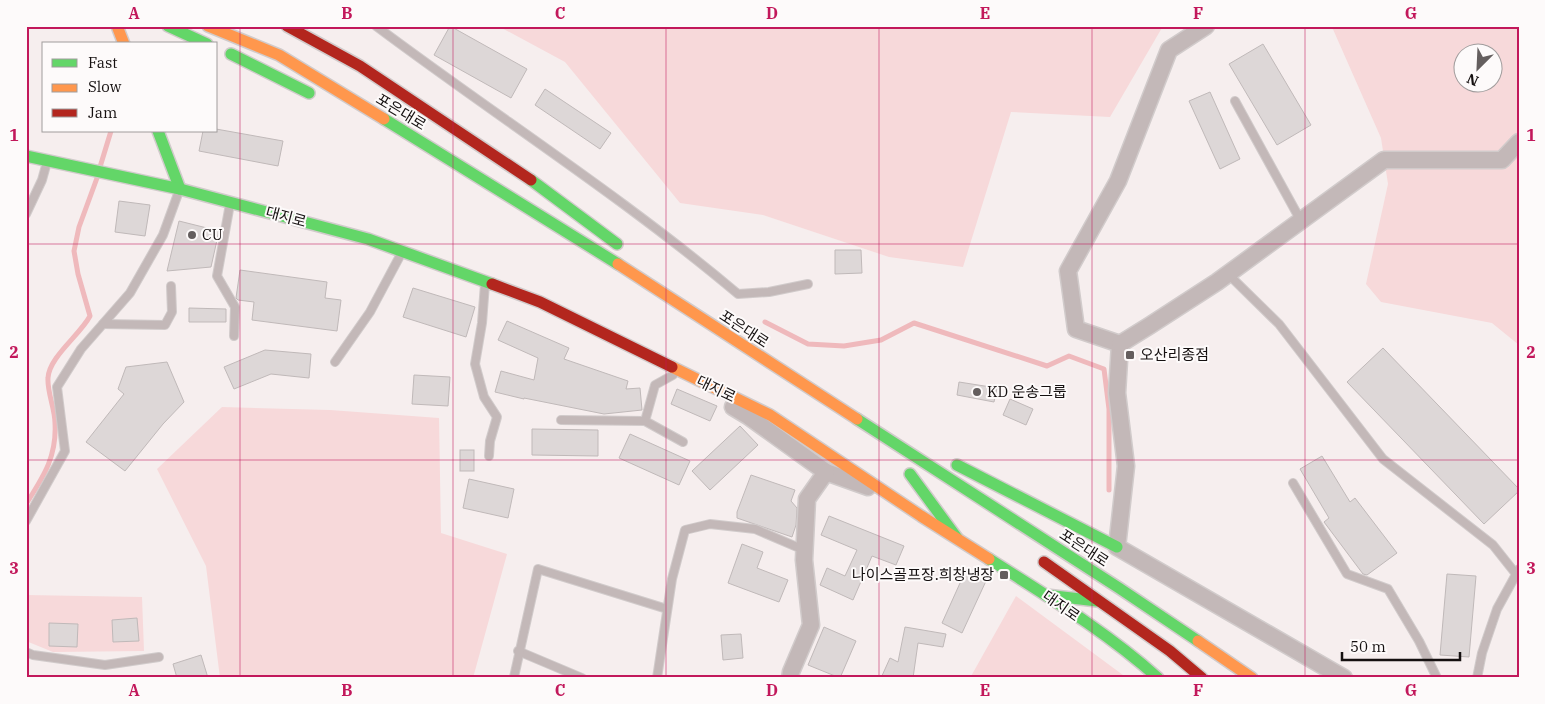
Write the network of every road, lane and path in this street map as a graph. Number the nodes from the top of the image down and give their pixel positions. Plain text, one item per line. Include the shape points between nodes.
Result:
1 (118, 26) edge
2 (168, 26) edge
3 (208, 26) edge
4 (287, 26) edge
5 (376, 26) edge
6 (1206, 26) edge
7 (123, 42) edge
8 (203, 42) edge
9 (224, 51) dead end
10 (315, 96) dead end
11 (1235, 101) dead end
12 (158, 132) edge
13 (1519, 142) edge
14 (26, 156) edge
15 (48, 160) junction
16 (180, 189) junction
17 (230, 202) junction
18 (26, 214) edge
19 (1301, 222) junction
20 (402, 252) junction
21 (629, 253) dead end
22 (1228, 274) junction
23 (658, 277) dead end
24 (485, 282) junction
25 (808, 284) dead end
26 (171, 286) dead end
27 (540, 302) junction
28 (683, 306) junction
29 (709, 309) dead end
30 (103, 324) junction
31 (234, 336) dead end
32 (1120, 344) junction
33 (335, 362) dead end
34 (769, 363) junction
35 (798, 370) junction
36 (673, 375) junction
37 (866, 411) dead end
38 (561, 420) dead end
39 (645, 421) junction
40 (683, 442) dead end
41 (489, 456) dead end
42 (950, 462) dead end
43 (826, 472) junction
44 (1293, 483) dead end
45 (932, 486) dead end
46 (883, 491) junction
47 (26, 521) edge
48 (957, 538) junction
49 (1117, 547) junction
50 (804, 550) junction
51 (1035, 556) dead end
52 (1517, 571) edge
53 (1046, 595) junction
54 (1101, 601) junction
55 (667, 609) junction
56 (518, 651) junction
57 (26, 652) edge
58 (159, 657) dead end
59 (514, 677) edge
60 (582, 678) edge
61 (657, 678) edge
62 (790, 678) edge
63 (1158, 678) edge
64 (1202, 678) edge
65 (1252, 678) edge
66 (1344, 678) edge
67 (1437, 678) edge
68 (1477, 678) edge

1 - 7 main road
2 - 8 main road
3 - 28 main road, 포은대로 via 279,55
4 - 21 main road via 360,66 433,114 546,190
5 - 25 lane via 625,205 738,294
6 - 32 street via 1169,50 1118,181 1068,271 1076,329
9 - 10 main road
11 - 19 lane
12 - 16 main road
13 - 19 street via 1502,160 1384,160
14 - 15 main road, 대지로
15 - 16 main road, 대지로
15 - 18 lane
16 - 17 main road, 대지로
16 - 30 lane via 163,235 130,293
17 - 20 main road, 대지로
17 - 31 lane via 217,276 235,307
19 - 22 street
20 - 24 main road, 대지로
20 - 33 lane via 370,312
22 - 32 street
22 - 52 lane via 1280,324 1383,459 1493,545
23 - 28 main road
24 - 27 main road, 대지로
24 - 41 lane via 475,364 484,397 497,416
26 - 30 lane via 172,312 164,325
27 - 36 street, 대지로
27 - 46 main road, 대지로 via 770,415
28 - 34 main road, 포은대로
29 - 35 main road
30 - 47 lane via 81,349 57,387 65,451
32 - 49 street via 1117,393 1126,466
34 - 35 main road
34 - 65 main road, 포은대로 via 1119,588
35 - 37 main road
36 - 39 lane via 654,384
36 - 43 street, 대지로 via 748,416
38 - 39 lane
39 - 40 lane
42 - 49 main road
43 - 46 street, 대지로
43 - 50 street via 807,499
44 - 67 lane via 1347,574 1388,588
45 - 48 main road via 906,471
46 - 48 main road, 대지로
48 - 53 main road, 대지로
49 - 66 street
50 - 55 lane via 756,529 710,524 685,530
50 - 62 street via 812,625
51 - 54 main road
52 - 68 lane via 1497,609
53 - 54 main road
53 - 63 main road, 대지로 via 1130,654
54 - 64 main road
55 - 56 lane via 538,569
55 - 61 lane
56 - 59 lane
56 - 60 lane
57 - 58 lane via 105,665

